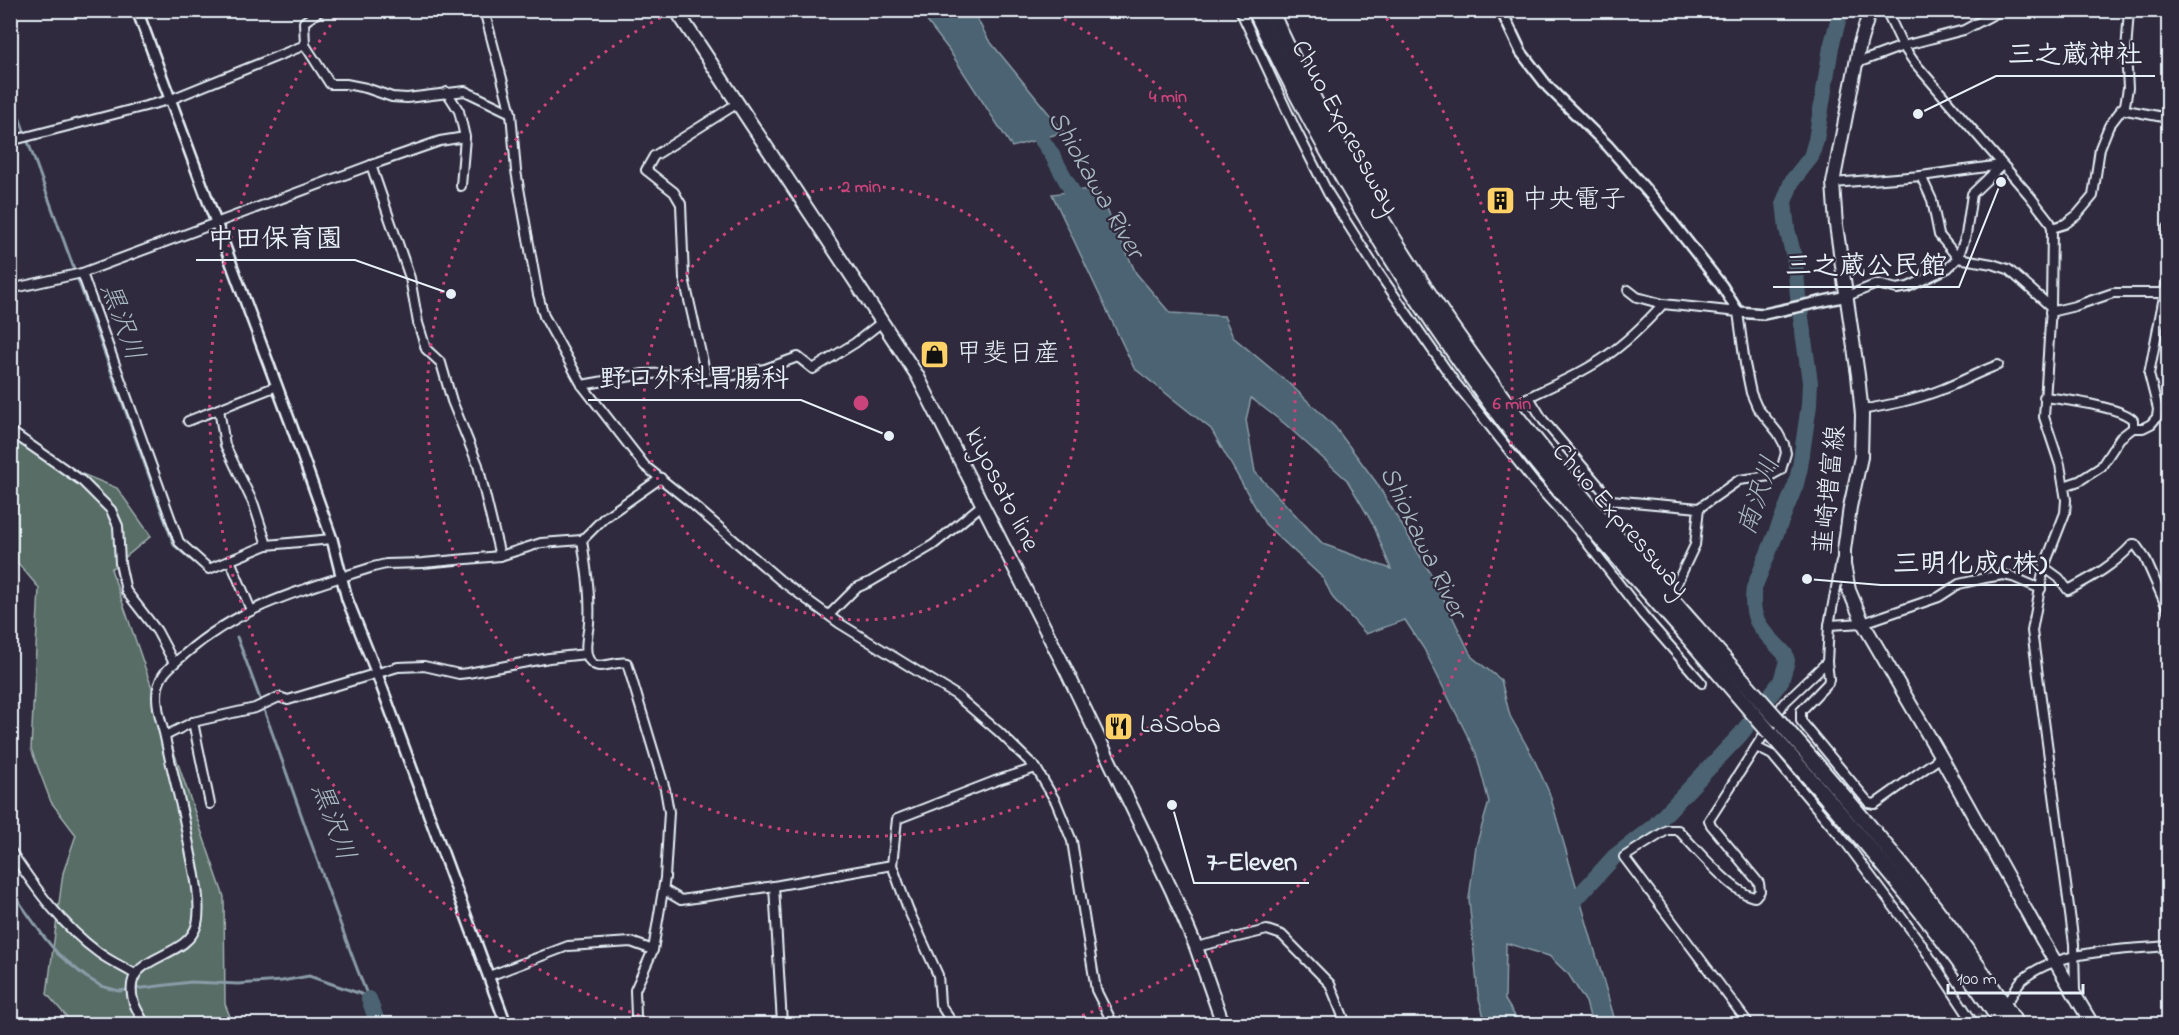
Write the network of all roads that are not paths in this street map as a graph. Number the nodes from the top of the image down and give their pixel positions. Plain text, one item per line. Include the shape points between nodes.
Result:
1 (137, 10) edge
2 (321, 10) edge
3 (484, 10) edge
4 (676, 10) edge
5 (1240, 10) edge
6 (1255, 10) edge
7 (1270, 10) edge
8 (1501, 10) edge
9 (1870, 10) edge
10 (1886, 10) edge
11 (2002, 10) edge
12 (2129, 10) edge
13 (305, 45) junction
14 (1903, 46) junction
15 (1857, 63) junction
16 (447, 92) junction
17 (169, 100) junction
18 (738, 103) junction
19 (2121, 109) junction
20 (511, 113) junction
21 (2169, 118) edge
22 (465, 137) junction
23 (10, 141) edge
24 (371, 165) junction
25 (2002, 165) junction
26 (1921, 176) junction
27 (1833, 183) junction
28 (461, 186) dead end
29 (216, 224) junction
30 (2052, 228) junction
31 (2169, 228) edge
32 (2169, 244) edge
33 (1958, 258) junction
34 (82, 273) junction
35 (2169, 276) edge
36 (10, 289) edge
37 (1628, 290) dead end
38 (2167, 294) edge
39 (1847, 296) junction
40 (1663, 304) junction
41 (2050, 309) junction
42 (1738, 312) junction
43 (882, 322) junction
44 (1998, 365) dead end
45 (707, 380) junction
46 (582, 385) junction
47 (277, 386) junction
48 (2044, 397) junction
49 (219, 409) junction
50 (1861, 410) junction
51 (188, 421) dead end
52 (2133, 428) junction
53 (10, 431) edge
54 (661, 478) junction
55 (2169, 481) edge
56 (2064, 486) junction
57 (983, 504) junction
58 (1699, 508) junction
59 (2169, 510) edge
60 (332, 539) junction
61 (582, 540) junction
62 (267, 545) junction
63 (1844, 550) junction
64 (500, 556) junction
65 (230, 560) junction
66 (2044, 567) junction
67 (340, 578) junction
68 (1675, 587) dead end
69 (2041, 589) junction
70 (251, 610) junction
71 (2169, 610) edge
72 (829, 615) junction
73 (1863, 623) junction
74 (1829, 625) junction
75 (1691, 631) junction
76 (586, 654) junction
77 (1827, 662) junction
78 (174, 663) junction
79 (377, 674) junction
80 (1702, 683) dead end
81 (193, 723) junction
82 (165, 736) junction
83 (1756, 747) junction
84 (1941, 757) junction
85 (1036, 768) junction
86 (210, 804) dead end
87 (10, 850) edge
88 (892, 865) junction
89 (774, 886) junction
90 (664, 890) junction
91 (2169, 946) edge
92 (1197, 947) junction
93 (653, 950) junction
94 (2074, 955) junction
95 (2055, 962) junction
96 (135, 974) junction
97 (489, 976) junction
98 (2075, 993) junction
99 (2009, 999) dead end
100 (1974, 1022) edge
101 (145, 1024) edge
102 (506, 1024) edge
103 (639, 1024) edge
104 (782, 1024) edge
105 (953, 1024) edge
106 (1113, 1024) edge
107 (1222, 1024) edge
108 (1346, 1024) edge
109 (1749, 1024) edge
110 (2002, 1024) edge
111 (2016, 1024) edge
112 (2092, 1024) edge

1 - 17 street
2 - 13 street via 304,22
3 - 20 street
4 - 18 main road, kiyosato line
5 - 80 street via 1328,193 1384,281 1454,381
6 - 75 highway, Chuo Expressway via 1327,154 1422,309 1494,409 1575,509
7 - 75 highway, Chuo Expressway via 1376,212 1434,302 1507,404
8 - 42 street via 1521,52 1548,87 1608,146 1654,199
9 - 15 main road, 韮崎増富線
10 - 14 street
11 - 14 street via 1964,30
12 - 19 street via 2128,88
13 - 16 street via 330,84 366,88 392,97 428,97
13 - 17 street
14 - 15 street
14 - 25 street
15 - 27 main road, 韮崎増富線
16 - 20 street via 465,91
16 - 22 street via 459,111
17 - 23 street
17 - 29 street
18 - 43 main road, kiyosato line
18 - 45 street via 654,156 646,170 674,192 681,204 684,278
19 - 21 street
19 - 30 street via 2100,148 2093,196 2077,215
20 - 46 street via 516,171 541,306
22 - 24 street via 440,141
22 - 28 street
24 - 29 street
24 - 64 street via 410,278 426,349 441,363 478,465
25 - 26 street
25 - 30 street via 2030,195
25 - 33 street via 1972,194
26 - 27 street
26 - 33 street via 1932,200 1939,235
27 - 39 main road, 韮崎増富線
29 - 34 street
29 - 47 street
30 - 41 street
31 - 32 street
33 - 39 street via 1948,268 1908,287 1877,284
33 - 41 street via 2008,269
34 - 36 street
34 - 65 street via 179,542 209,569
35 - 38 street
37 - 40 street via 1637,297
38 - 41 street via 2113,292 2075,306
38 - 52 street via 2149,374 2157,417 2143,428
39 - 42 street via 1764,314
39 - 50 main road, 韮崎増富線
40 - 42 street
40 - 58 street via 1643,327 1604,358 1526,398 1611,500
41 - 48 street
42 - 58 street via 1751,393 1784,444 1785,462 1781,470 1770,476 1739,480
43 - 45 street via 813,369 798,357 765,369
43 - 57 main road, kiyosato line via 916,375
44 - 50 street via 1945,389
45 - 46 street via 690,373 643,374
46 - 54 street via 645,466
47 - 49 street
47 - 60 street
48 - 52 street via 2126,414 2133,420
48 - 56 street via 2044,417
49 - 51 street
49 - 62 street via 225,445 254,505
50 - 63 main road, 韮崎増富線 via 1861,457
52 - 56 street via 2120,438 2101,467
53 - 78 street via 82,481 111,510 118,526 126,591 157,631
54 - 61 street via 604,518
54 - 72 street via 780,580
55 - 59 street
56 - 66 street via 2064,513
57 - 72 street via 933,545 856,588
57 - 92 main road, kiyosato line
58 - 68 street via 1695,545
60 - 62 street
60 - 67 street
61 - 64 street via 541,543
61 - 76 street via 591,604
62 - 65 street
63 - 73 main road, 韮崎増富線 via 1850,590
63 - 74 street
64 - 67 street via 386,564
65 - 70 street
66 - 69 street
66 - 71 street via 2060,578 2068,590 2100,574 2135,544
67 - 70 street
67 - 79 street
69 - 73 street via 2013,577 1985,578 1959,584 1939,597
69 - 94 street via 2032,641
70 - 78 street via 203,638
72 - 85 street via 956,695
73 - 74 street
73 - 84 main road, 韮崎増富線
74 - 77 street
75 - 110 highway, Chuo Expressway, bridge via 1770,733 1921,913
75 - 111 highway, Chuo Expressway, bridge via 1777,719 1853,806 1917,885
76 - 79 street via 459,674 414,665
76 - 90 street via 591,663 599,666 627,663 669,812
77 - 83 street via 1784,703
77 - 84 street via 1829,679 1801,711 1800,718 1869,803 1875,804
78 - 82 street via 165,670 157,697
79 - 81 street
79 - 97 street
81 - 82 street
81 - 86 street
82 - 96 street via 196,881 197,924 188,940
83 - 100 street via 1772,755 1846,843
83 - 109 street via 1709,820 1760,883 1755,897 1732,885 1678,830 1667,830 1624,857
84 - 95 main road, 韮崎増富線
85 - 88 street via 897,819
85 - 106 street via 1072,841 1095,984
87 - 96 street via 48,904 71,927 100,954
88 - 89 street
88 - 105 street via 938,975 940,1004
89 - 90 street via 681,900
89 - 104 street
90 - 93 street
91 - 94 street
92 - 107 main road, kiyosato line
92 - 108 street via 1267,930 1282,935 1330,984
93 - 97 street via 631,942 568,946
93 - 103 street via 635,990
94 - 95 street
94 - 98 street
95 - 98 main road, 韮崎増富線
95 - 99 street via 2023,979
96 - 101 street via 133,1001
97 - 102 street
98 - 112 main road, 韮崎増富線

